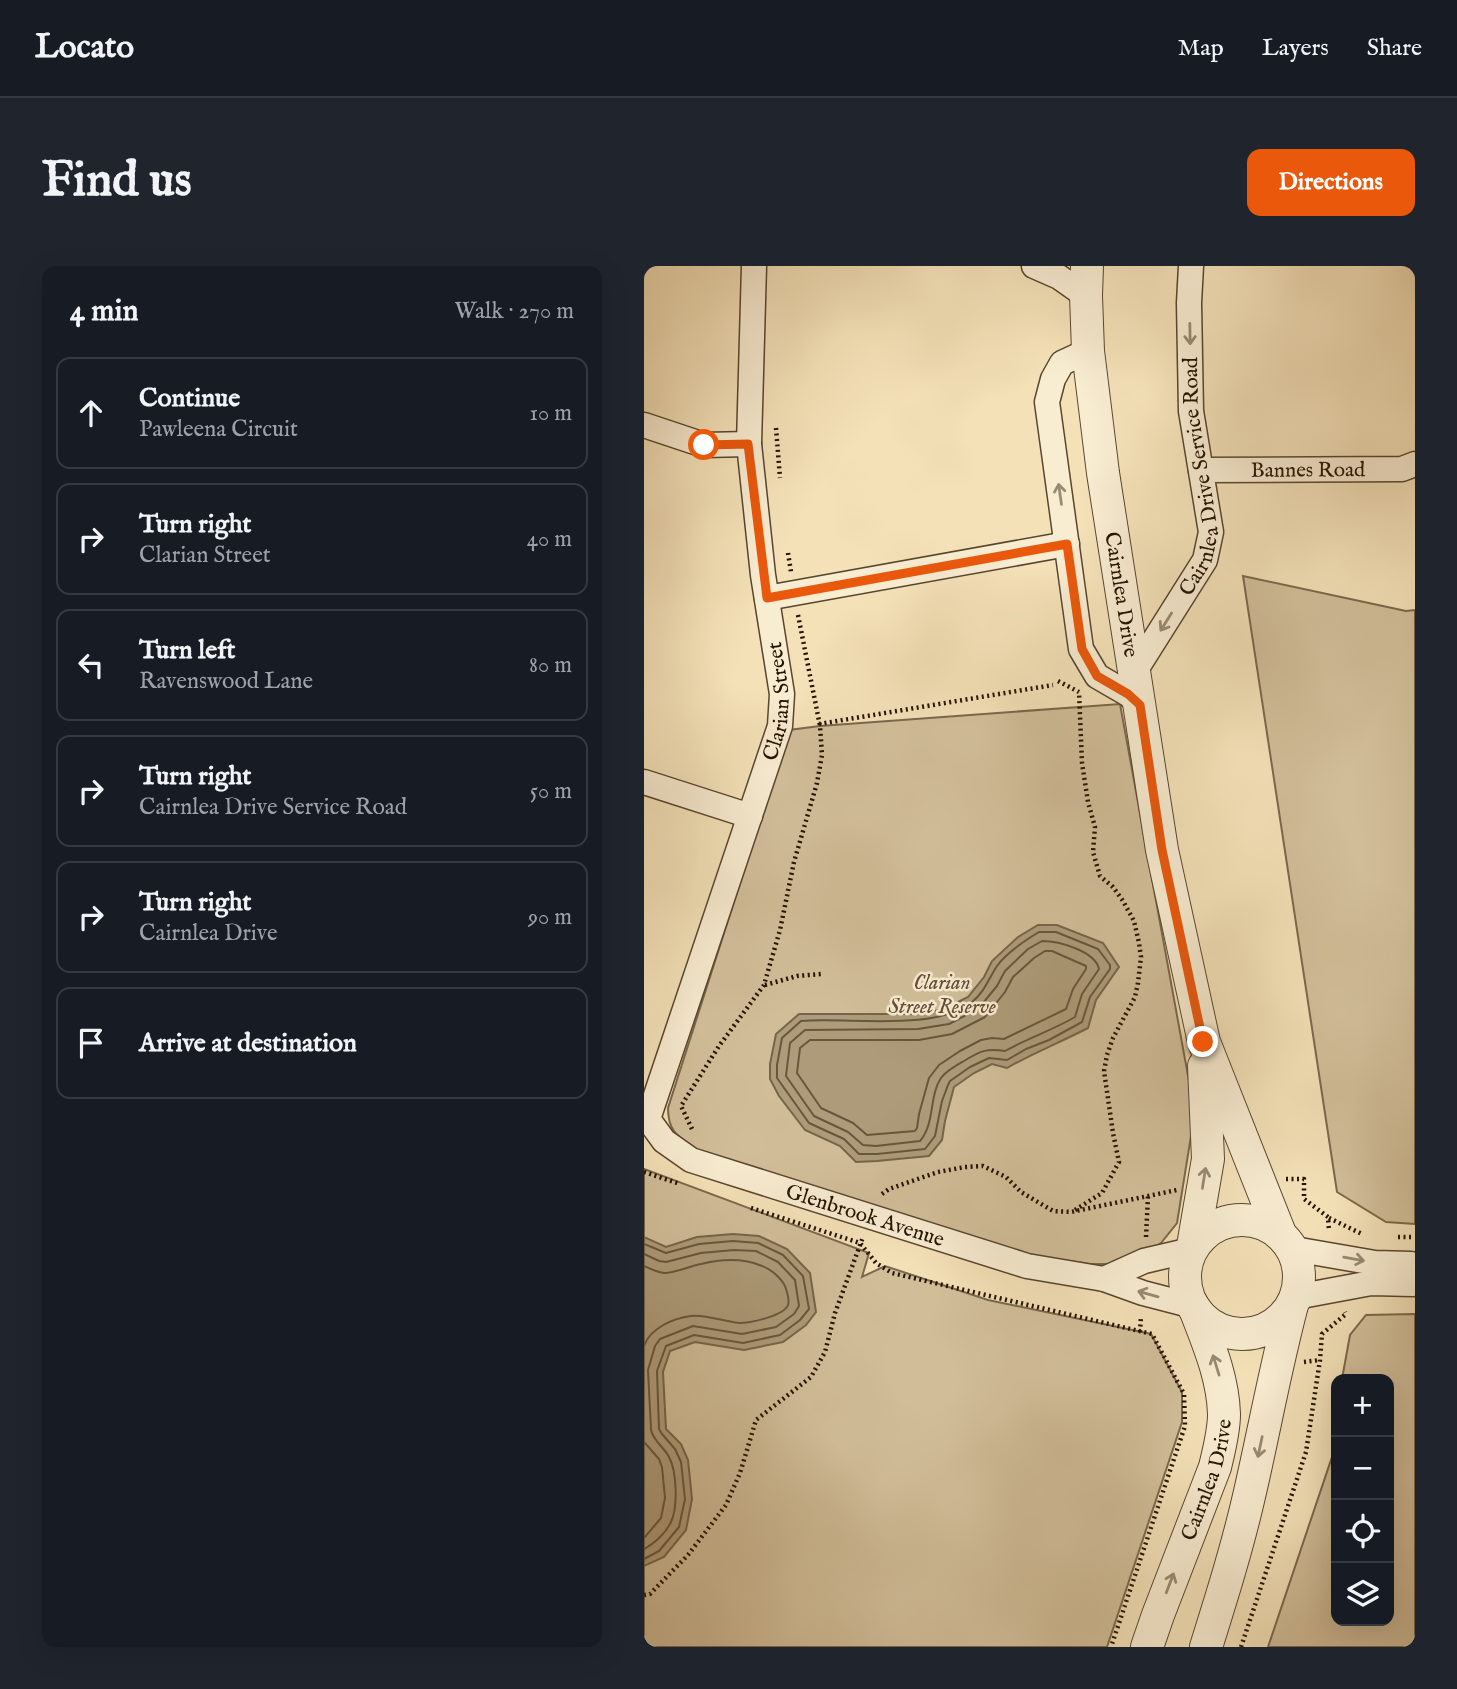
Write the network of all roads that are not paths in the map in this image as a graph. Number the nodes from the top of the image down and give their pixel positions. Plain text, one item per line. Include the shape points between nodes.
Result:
1 (754, 266) edge
2 (1034, 266) edge
3 (1191, 266) edge
4 (1086, 281) edge
5 (1088, 351) junction
6 (644, 425) edge
7 (748, 444) junction
8 (1415, 464) edge
9 (1201, 470) junction
10 (1067, 544) junction
11 (767, 598) junction
12 (1135, 671) junction
13 (1140, 705) junction
14 (644, 782) edge
15 (750, 816) junction
16 (1203, 1042) junction
17 (646, 1120) edge
18 (1286, 1240) junction
19 (1192, 1248) junction
20 (1415, 1265) edge
21 (1104, 1279) junction
22 (1415, 1281) edge
23 (1293, 1303) junction
24 (1194, 1308) junction
25 (1147, 1647) edge
26 (1206, 1647) edge

1 - 7 street, Clarian Street
2 - 4 street via 1059,277
3 -> 9 street, Cairnlea Drive Service Road via 1191,411
4 - 5 street, Cairnlea Drive
10 -> 5 street via 1047,401 1062,363
5 - 12 street, Cairnlea Drive via 1102,473
6 - 7 street via 704,445
7 - 11 street, Clarian Street
8 - 9 street, Bannes Road via 1402,469
9 -> 12 street, Cairnlea Drive Service Road via 1211,532 1205,559
10 - 11 street
10 - 13 street via 1082,649 1097,676
11 - 15 street, Clarian Street via 782,694 780,726
12 - 13 street, Cairnlea Drive
13 - 16 street, Cairnlea Drive via 1162,850
14 - 15 street
15 - 17 street, Clarian Street
16 - 18 street, Cairnlea Drive
19 -> 16 street, Cairnlea Drive via 1208,1159
17 - 21 street, Glenbrook Avenue via 664,1141 691,1160 1027,1266
18 - 19 street via 1261,1221 1237,1219 1207,1231
18 -> 20 street via 1375,1263
18 - 23 street via 1300,1268
19 - 21 street via 1144,1261
19 - 24 street via 1184,1278
24 -> 21 street, Glenbrook Avenue
22 - 23 street via 1371,1283
23 - 24 street via 1277,1323 1256,1333 1221,1330
23 -> 26 street via 1241,1528
25 -> 24 street, Cairnlea Drive via 1221,1442 1224,1415 1219,1378

